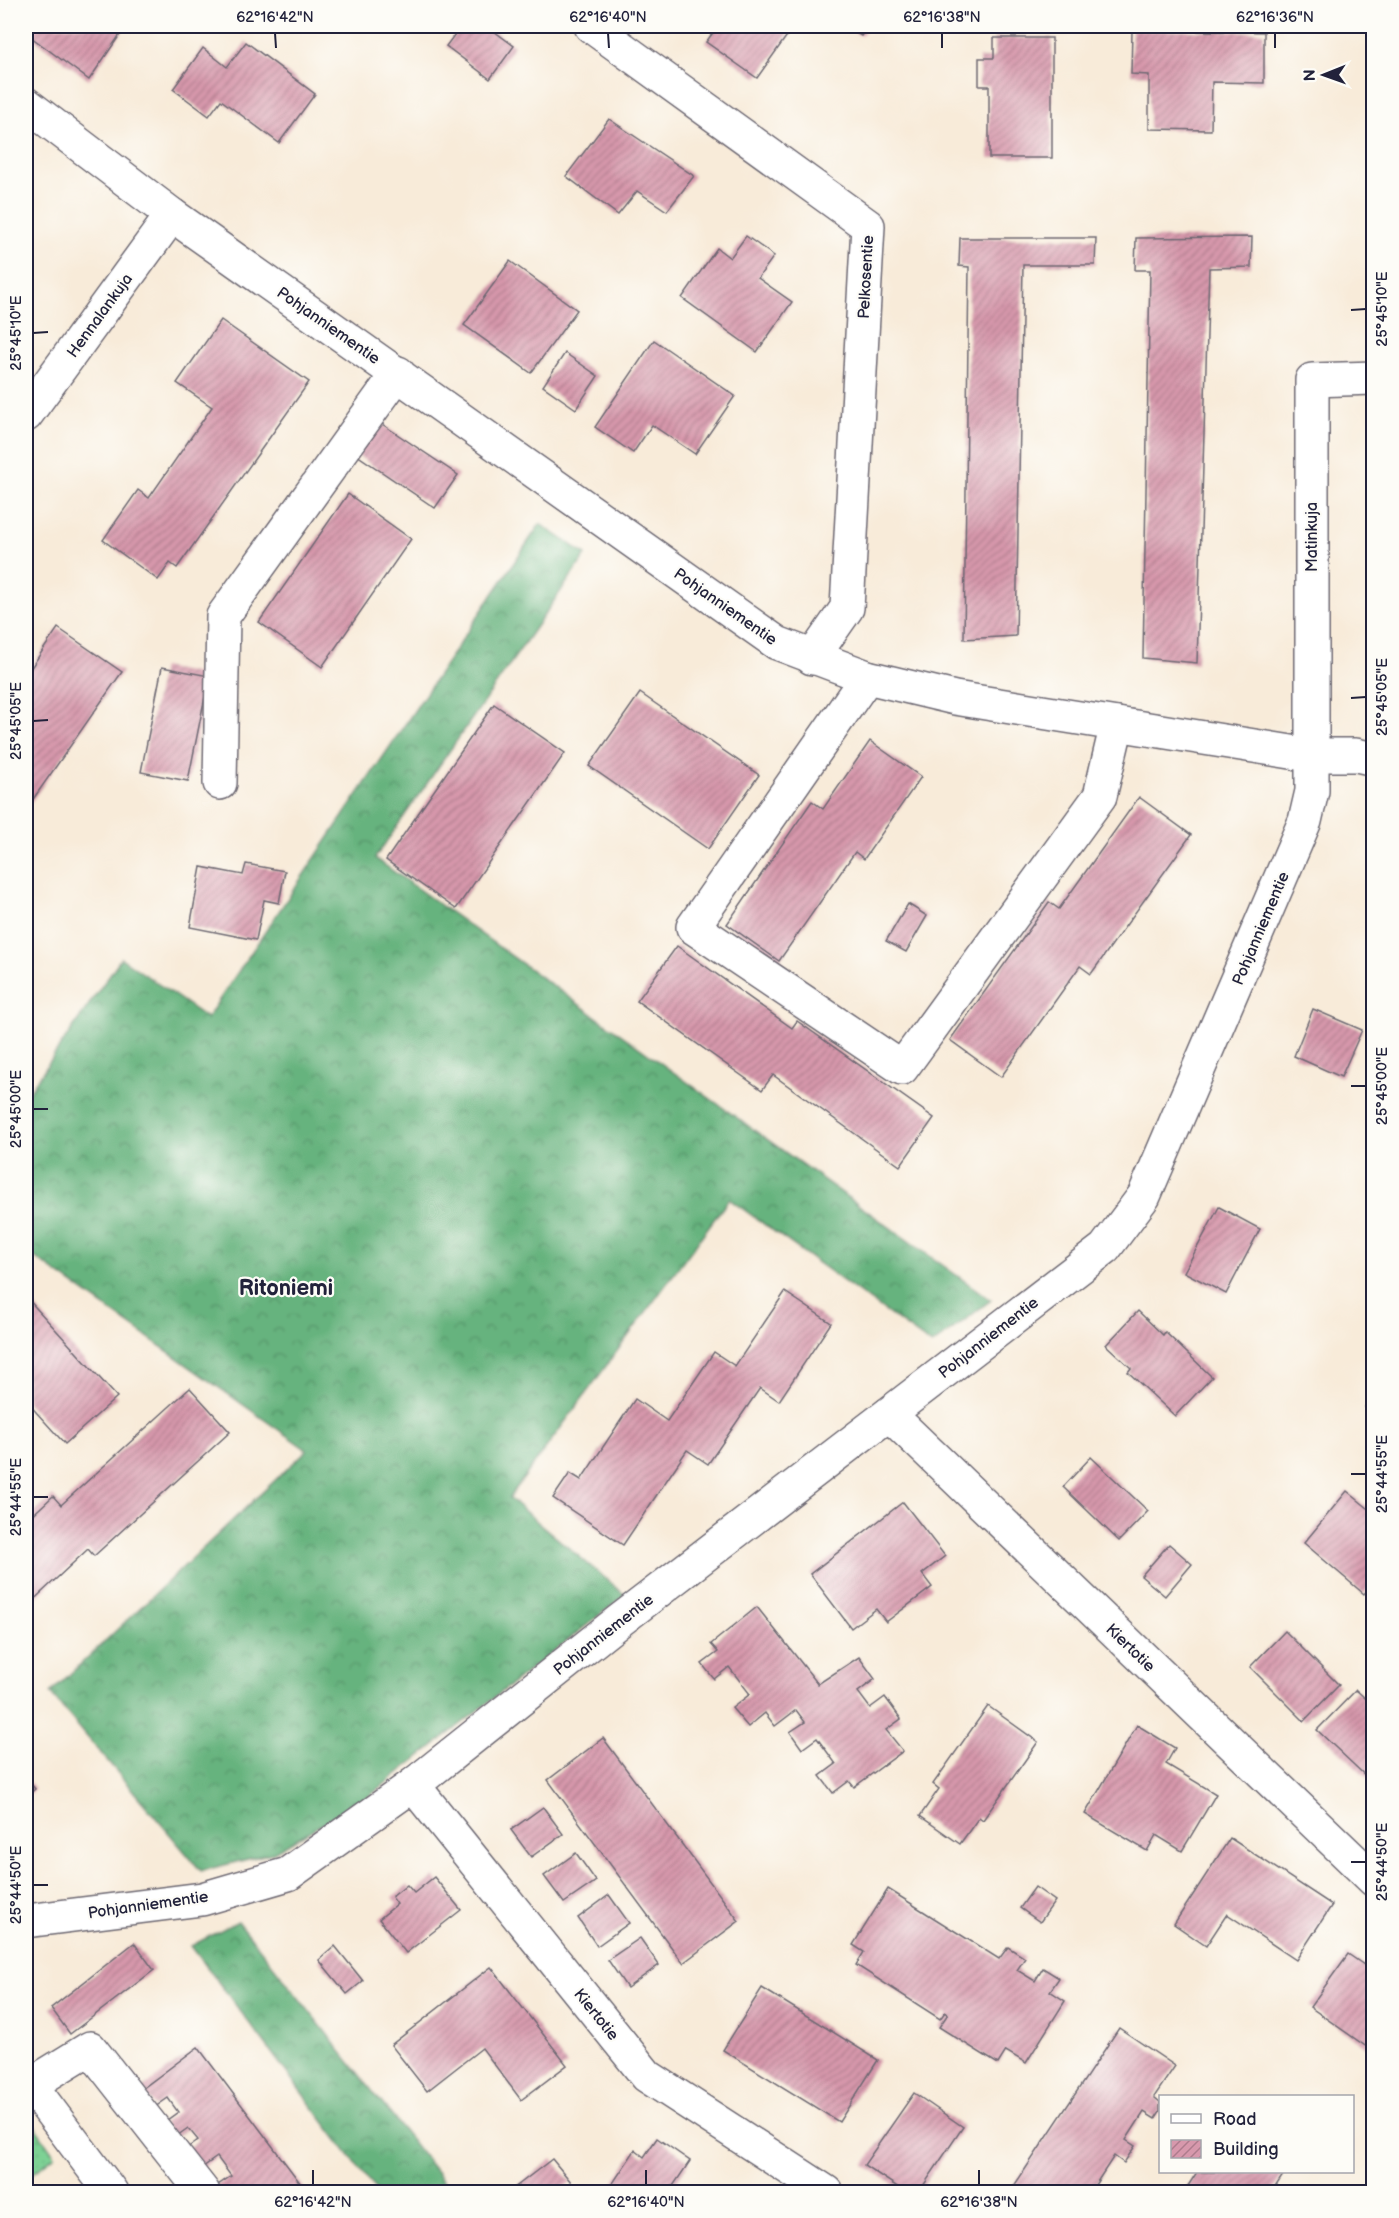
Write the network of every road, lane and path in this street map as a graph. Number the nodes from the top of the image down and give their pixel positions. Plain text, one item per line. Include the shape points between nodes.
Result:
1 (591, 26) edge
2 (26, 104) edge
3 (172, 215) junction
4 (398, 374) junction
5 (1374, 378) edge
6 (26, 415) edge
7 (812, 658) junction
8 (867, 677) junction
9 (1117, 724) junction
10 (1310, 755) junction
11 (1374, 759) edge
12 (220, 783) dead end
13 (888, 1414) junction
14 (413, 1785) junction
15 (1374, 1880) edge
16 (26, 1921) edge
17 (28, 2082) edge
18 (111, 2193) edge
19 (203, 2193) edge
20 (826, 2193) edge

1 - 7 street, Pelkosentie via 868,226 848,608
2 - 3 street, Pohjanniementie
3 - 4 street, Pohjanniementie
3 - 6 street, Hennalankuja
4 - 7 street, Pohjanniementie via 777,644
4 - 12 street via 223,616
5 - 10 street, Matinkuja via 1312,380
7 - 8 street, Pohjanniementie
8 - 9 street, Pohjanniementie via 955,699
8 - 9 street via 693,927 902,1068 1100,796
9 - 10 street, Pohjanniementie
10 - 11 street
10 - 13 street, Pohjanniementie via 1312,791 1305,821 1144,1196 1105,1248
13 - 14 street, Pohjanniementie
13 - 15 street, Kiertotie
14 - 16 street, Pohjanniementie via 288,1874 202,1899
14 - 20 street, Kiertotie via 647,2076
17 - 18 street
17 - 19 street via 90,2048

